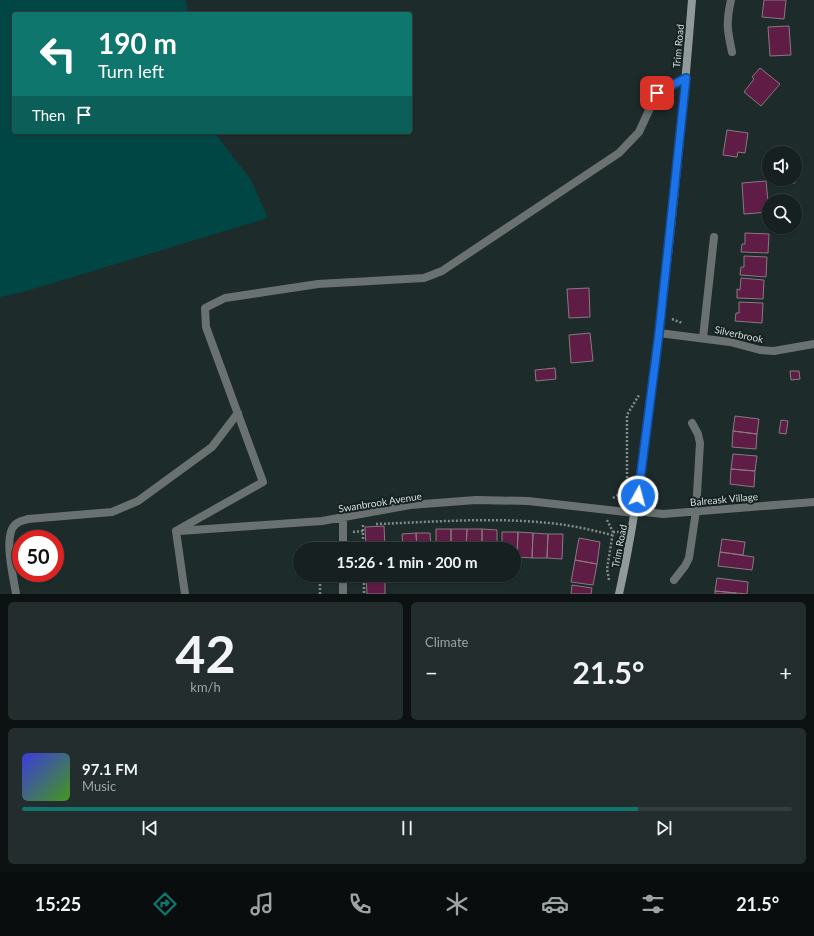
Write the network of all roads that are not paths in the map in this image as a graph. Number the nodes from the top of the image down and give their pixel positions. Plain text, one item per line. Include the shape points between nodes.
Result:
1 (692, 0) edge
2 (731, 0) edge
3 (732, 52) dead end
4 (686, 78) junction
5 (714, 237) dead end
6 (659, 333) junction
7 (703, 338) junction
8 (814, 344) edge
9 (238, 413) junction
10 (692, 423) dead end
11 (814, 502) edge
12 (696, 511) junction
13 (636, 512) junction
14 (343, 518) junction
15 (176, 531) junction
16 (343, 542) edge
17 (674, 580) dead end
18 (344, 582) edge
19 (16, 594) edge
20 (185, 594) edge
21 (344, 594) edge
22 (620, 594) edge

1 - 4 main road, Trim Road
2 - 3 street via 727,29
4 - 6 main road, Trim Road
4 - 9 street via 657,93 639,132 619,153 442,271 424,278 311,285 225,298 205,308 206,327
5 - 7 street
6 - 7 street, Silverbrook
6 - 13 main road, Trim Road
7 - 8 street, Silverbrook via 774,351
9 - 15 street via 263,482
9 - 19 street via 212,447 138,501 112,512 28,519 15,524 9,535
10 - 12 street via 700,443
11 - 12 street, Balreask Village
12 - 13 street, Balreask Village via 663,514
12 - 17 street via 689,558
13 - 14 street, Swanbrook Avenue via 528,501 476,500 410,505
13 - 22 main road, Trim Road
14 - 15 street, Swanbrook Avenue
14 - 16 street
15 - 20 street
18 - 21 street

